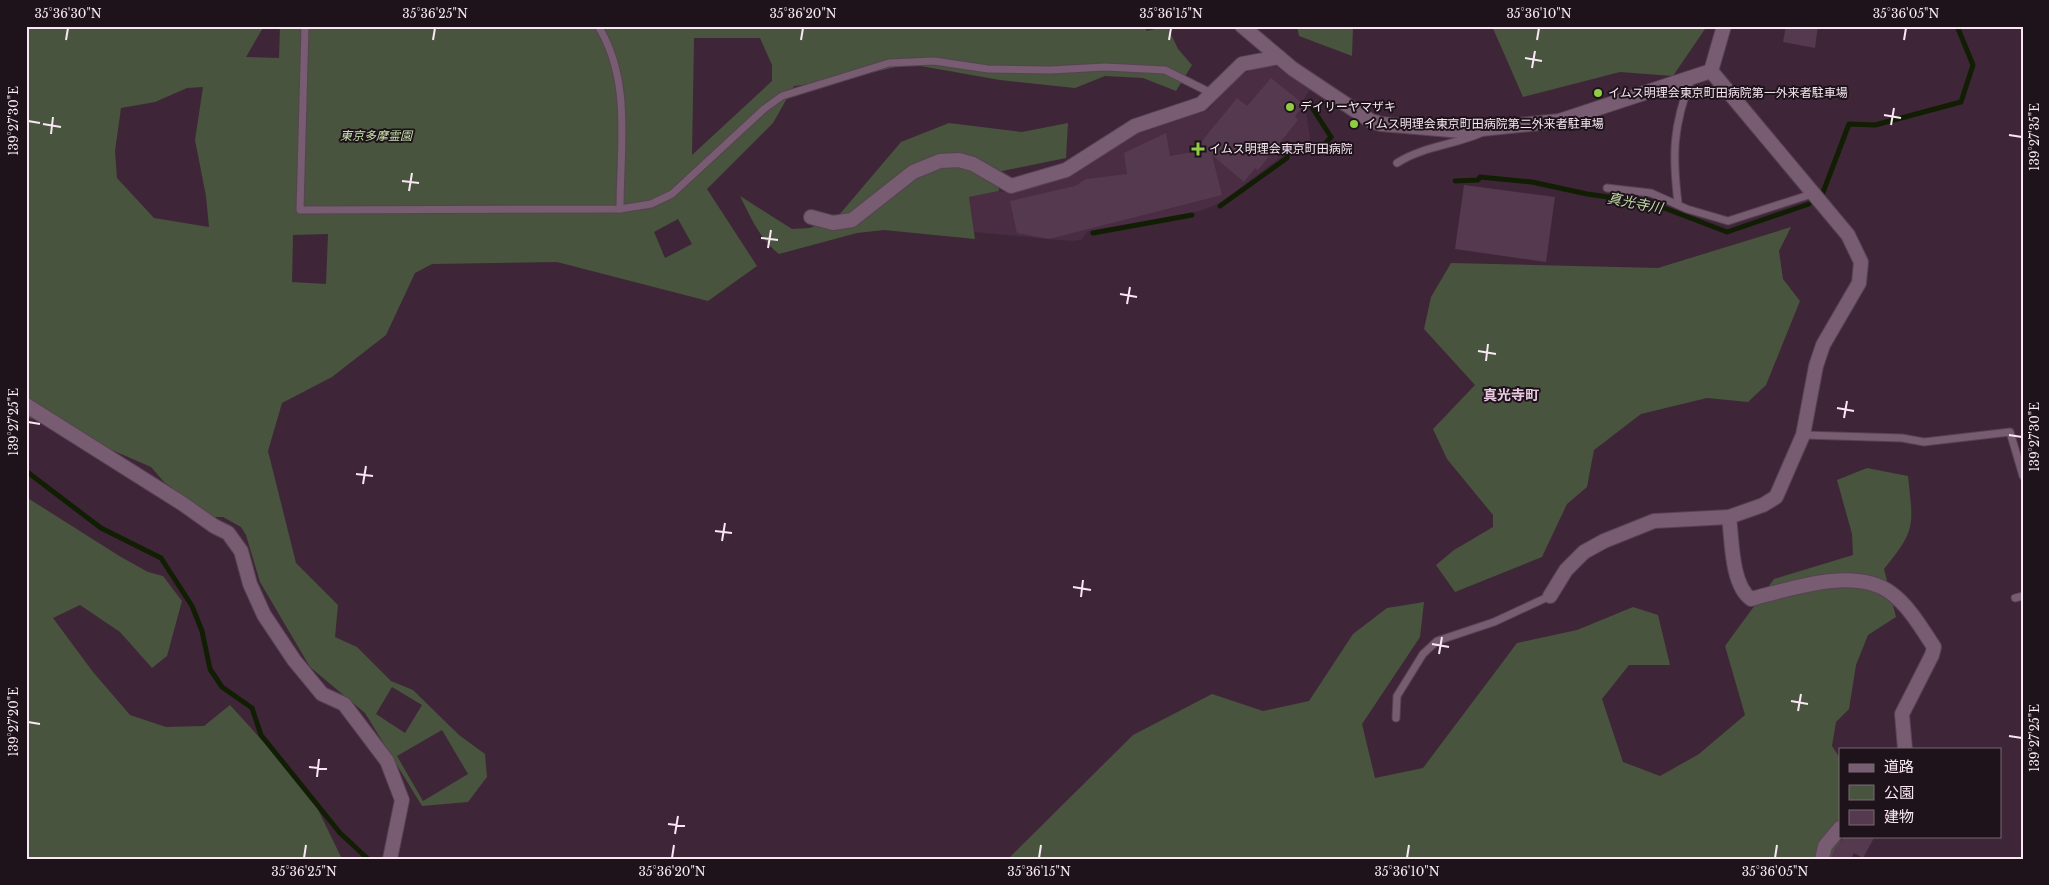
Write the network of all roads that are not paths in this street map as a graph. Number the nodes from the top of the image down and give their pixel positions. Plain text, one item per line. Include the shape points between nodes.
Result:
1 (305, 26) edge
2 (598, 26) edge
3 (1242, 26) edge
4 (1724, 26) edge
5 (1278, 57) junction
6 (1711, 71) junction
7 (1691, 78) junction
8 (1211, 93) junction
9 (1490, 129) junction
10 (1397, 164) dead end
11 (1606, 188) dead end
12 (1812, 194) junction
13 (1678, 203) junction
14 (620, 209) junction
15 (811, 217) dead end
16 (26, 405) edge
17 (1803, 435) junction
18 (2023, 476) edge
19 (1729, 517) junction
20 (1550, 596) joint
21 (2023, 596) edge
22 (2015, 598) dead end
23 (1396, 718) dead end
24 (1905, 748) edge
25 (1839, 829) edge
26 (390, 859) edge
27 (1822, 859) edge

1 - 14 lane via 300,210
2 - 14 lane via 614,58 621,90
3 - 5 street
4 - 6 street
5 - 8 street via 1242,64
5 - 9 street via 1371,121 1462,131
6 - 7 street
6 - 12 street
7 - 9 street via 1559,121
7 - 13 lane via 1673,149
8 - 14 lane via 1165,70 1105,67 988,69 934,61 889,63 782,96 672,194 651,204
8 - 15 street via 1202,104 1135,126 1066,170 1010,186 972,164 959,160 940,161 913,172 852,220 834,222
9 - 10 lane via 1463,142 1408,156
11 - 13 lane via 1651,193
12 - 13 lane via 1728,221 1687,209
12 - 17 street via 1848,235 1862,271 1848,305 1823,345
16 - 26 street via 228,533 241,551 250,584 264,615 284,645 322,694 344,704 386,761 402,800
17 - 18 lane via 1902,438 1924,442 2010,432
17 - 19 street via 1776,497
19 - 20 street via 1654,521 1604,541 1584,552 1566,570
19 - 24 street via 1739,582 1751,599 1823,582 1853,582 1878,586 1905,606 1934,647 1902,714
20 - 23 lane via 1494,622 1437,642 1423,654 1396,696
21 - 22 lane
25 - 27 street via 1825,846

